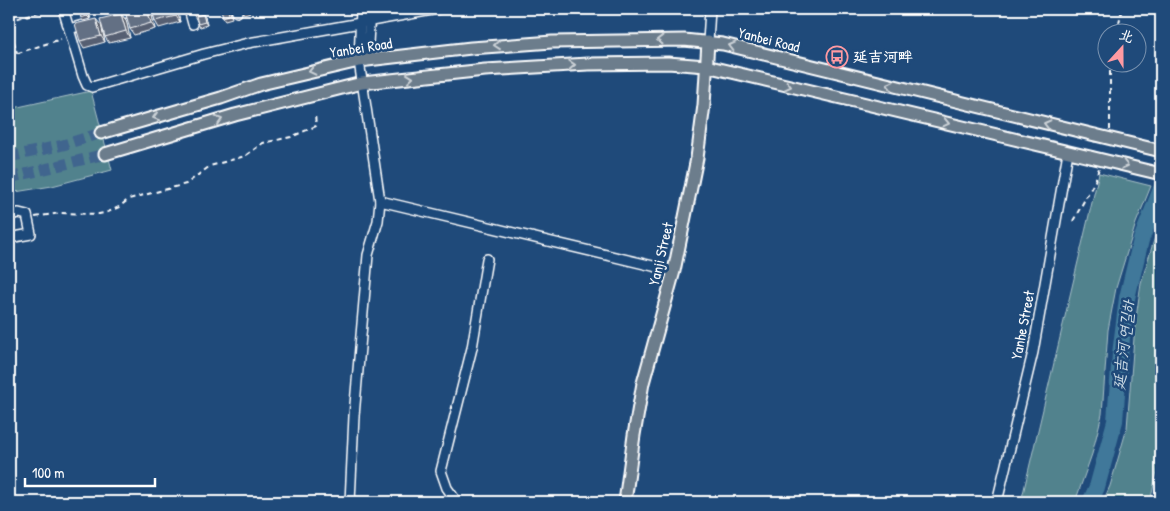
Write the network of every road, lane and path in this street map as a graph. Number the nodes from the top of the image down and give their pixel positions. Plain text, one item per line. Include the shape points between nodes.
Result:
1 (48, 9) edge
2 (63, 9) edge
3 (93, 9) edge
4 (140, 9) edge
5 (189, 9) edge
6 (361, 9) edge
7 (370, 9) edge
8 (438, 9) edge
9 (710, 9) edge
10 (1122, 9) edge
11 (9, 21) edge
12 (97, 21) junction
13 (365, 21) junction
14 (1119, 22) edge
15 (9, 24) edge
16 (193, 24) dead end
17 (69, 29) junction
18 (61, 39) dead end
19 (708, 42) junction
20 (17, 53) junction
21 (9, 56) edge
22 (363, 61) junction
23 (706, 66) junction
24 (362, 83) junction
25 (316, 114) dead end
26 (101, 134) tunnel mouth
27 (1161, 151) edge
28 (1068, 152) junction
29 (105, 154) tunnel mouth
30 (1161, 174) edge
31 (380, 201) junction
32 (9, 215) edge
33 (28, 219) junction
34 (9, 238) edge
35 (487, 258) dead end
36 (674, 271) junction
37 (350, 502) edge
38 (457, 502) edge
39 (625, 502) edge
40 (997, 502) edge

1 - 11 path
2 - 17 street
3 - 12 street
4 - 12 street
5 - 16 street
6 - 13 street
7 - 13 street
8 - 13 street
9 - 19 street, Yanji Street
10 - 14 path
12 - 17 street
13 - 17 street via 223,49 92,87 87,85 83,76
13 - 22 street
15 - 20 path
18 - 20 path
19 -> 22 main road, Yanbei Road via 552,42
19 - 23 main road, Yanji Street
27 -> 19 main road, Yanbei Road, bridge
20 - 21 path
22 - 24 street
22 -> 26 main road, Yanbei Road via 261,84
24 -> 23 main road via 485,70 588,64
23 -> 28 main road
23 - 36 main road, Yanji Street via 697,158
29 -> 24 main road via 252,110
24 - 31 street
25 - 33 path via 316,126 291,137 263,143 245,156 210,166 186,184 129,199 119,207 99,214 60,213
28 -> 30 main road, bridge
28 - 40 street, Yanhe Street via 1033,352
31 - 36 street
31 - 37 street via 368,255
32 - 33 street via 26,213
33 - 34 street via 31,234
35 - 38 street via 472,348 441,471
36 - 39 main road, Yanji Street via 643,383

